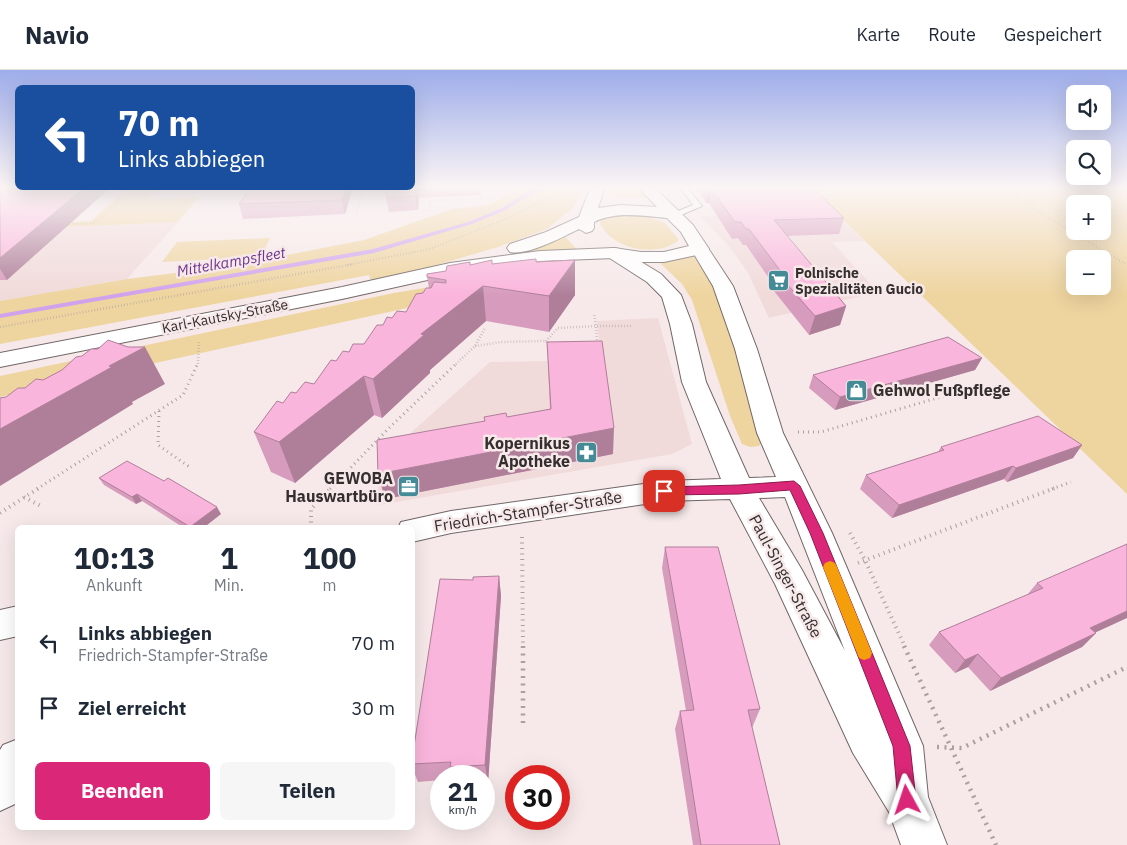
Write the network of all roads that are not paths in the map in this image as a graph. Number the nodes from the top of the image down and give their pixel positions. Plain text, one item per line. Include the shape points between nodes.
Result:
1 (578, 222) edge
2 (586, 222) edge
3 (678, 222) edge
4 (693, 239) junction
5 (602, 246) junction
6 (450, 270) junction
7 (0, 360) edge
8 (794, 486) junction
9 (739, 490) junction
10 (415, 529) edge
11 (15, 621) edge
12 (0, 625) edge
13 (15, 765) edge
14 (0, 789) edge
15 (907, 800) junction
16 (924, 845) edge

1 - 6 street, Karl-Kautsky-Straße via 552,236
2 - 5 street
3 - 4 street, Paul-Singer-Straße
4 - 5 street, Karl-Kautsky-Straße via 664,257 641,257
4 - 8 street, Paul-Singer-Straße via 723,286 784,428
5 - 6 street, Karl-Kautsky-Straße
5 - 9 street, Paul-Singer-Straße via 654,278 671,295 694,382
6 - 7 street, Karl-Kautsky-Straße
8 - 9 street, Friedrich-Stampfer-Straße
8 - 15 street, Paul-Singer-Straße via 902,746
9 - 10 street, Friedrich-Stampfer-Straße via 664,491
9 - 15 street, Paul-Singer-Straße via 790,580 868,739
11 - 12 street
13 - 14 street
15 - 16 street, Paul-Singer-Straße

